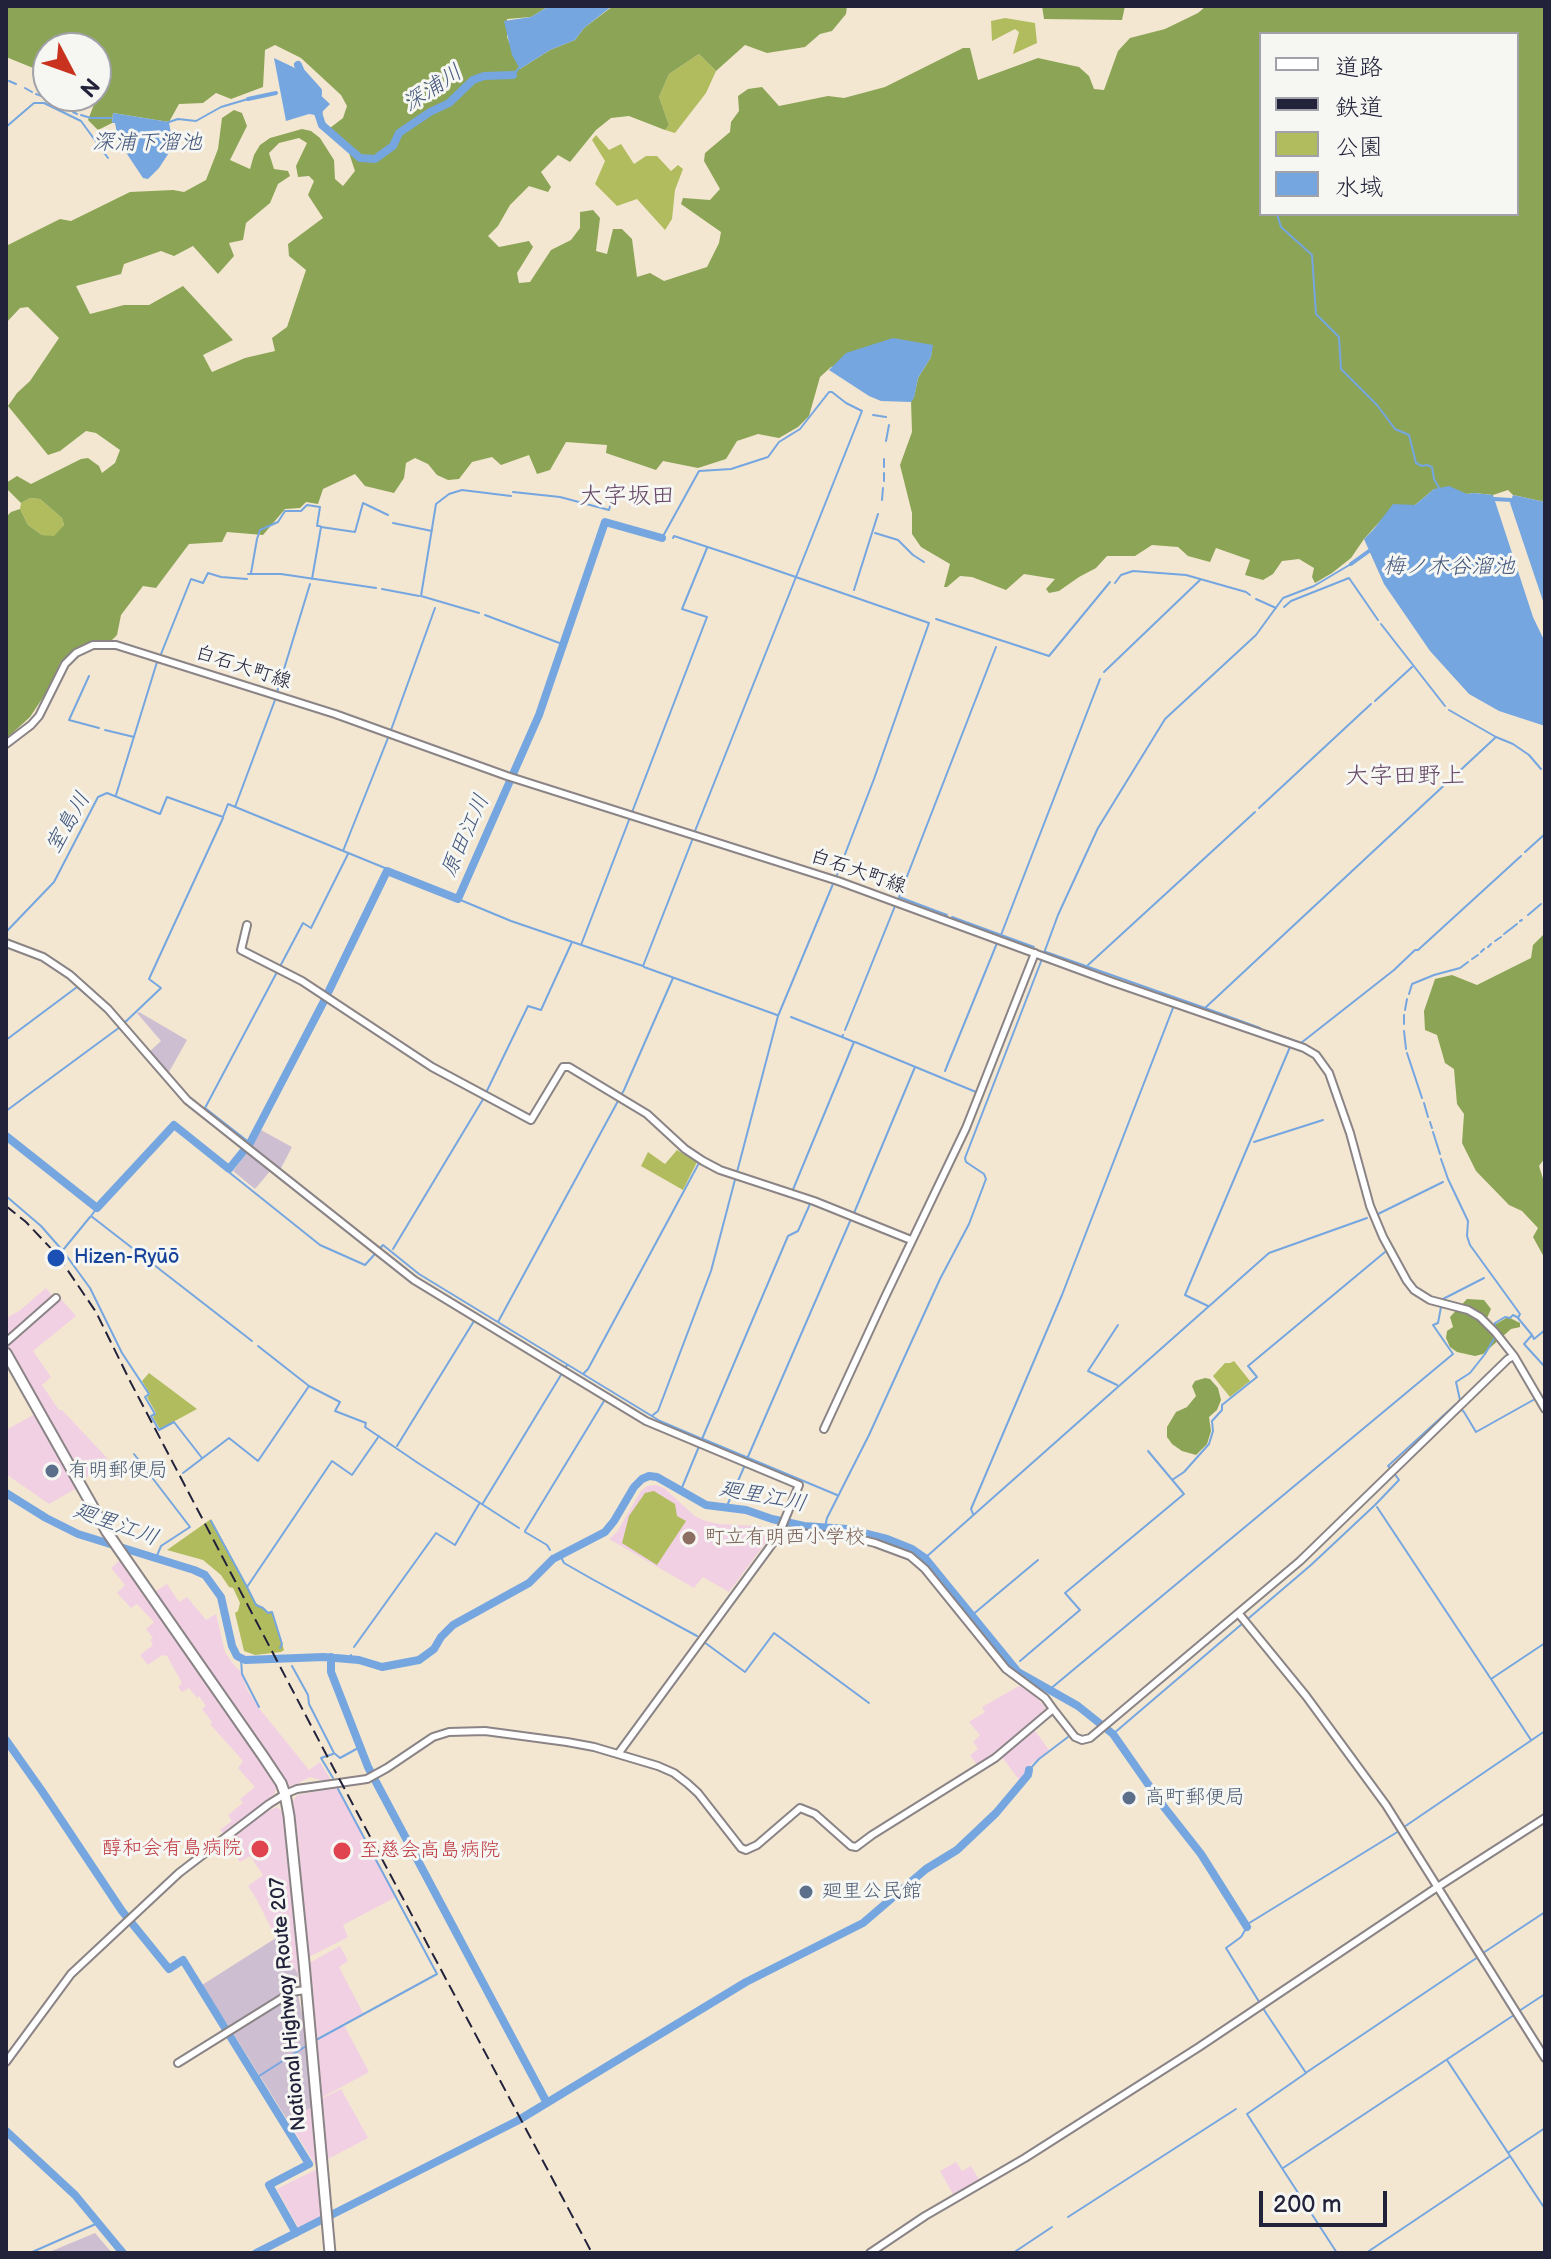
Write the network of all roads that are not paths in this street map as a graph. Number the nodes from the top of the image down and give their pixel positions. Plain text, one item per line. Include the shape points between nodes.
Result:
1 (6, 744) edge
2 (247, 925) dead end
3 (6, 943) edge
4 (1037, 953) junction
5 (911, 1240) junction
6 (56, 1298) dead end
7 (6, 1342) edge
8 (6, 1353) edge
9 (1514, 1356) junction
10 (1545, 1409) edge
11 (824, 1429) dead end
12 (783, 1525) junction
13 (1243, 1619) junction
14 (1053, 1709) junction
15 (618, 1754) junction
16 (285, 1794) junction
17 (1545, 1818) edge
18 (1436, 1888) junction
19 (305, 1990) junction
20 (1545, 2058) edge
21 (6, 2062) edge
22 (178, 2063) dead end
23 (330, 2253) edge
24 (870, 2253) edge

1 - 4 street, 白石大町線 via 39,716 76,653 93,645 116,645 838,881
2 - 5 street via 241,950 323,994 432,1067 531,1120 563,1067 569,1067 647,1114 691,1154 720,1170
3 - 12 street via 55,964 99,1001 187,1100 414,1280 646,1421 799,1485
4 - 5 street via 966,1128
4 - 9 street, 白石大町線 via 1316,1055 1329,1073 1370,1206 1407,1281 1430,1300 1480,1317
5 - 11 street
6 - 7 street
8 - 16 highway, National Highway Route 207 via 107,1532
9 - 10 street, 白石大町線
9 - 13 street
12 - 14 street via 798,1533 851,1537 910,1556 1006,1669
12 - 15 street
13 - 14 street via 1085,1740 1079,1740
13 - 18 street via 1386,1805
14 - 15 street via 995,1758 853,1848 815,1814 800,1808 751,1849 741,1848 698,1793 674,1773
15 - 16 street via 528,1736 449,1732 367,1779
16 - 19 highway, National Highway Route 207
16 - 21 street via 189,1865 71,1974
17 - 18 street
18 - 20 street
18 - 24 street via 1262,2006
19 - 22 street via 292,1992
19 - 23 highway, National Highway Route 207

